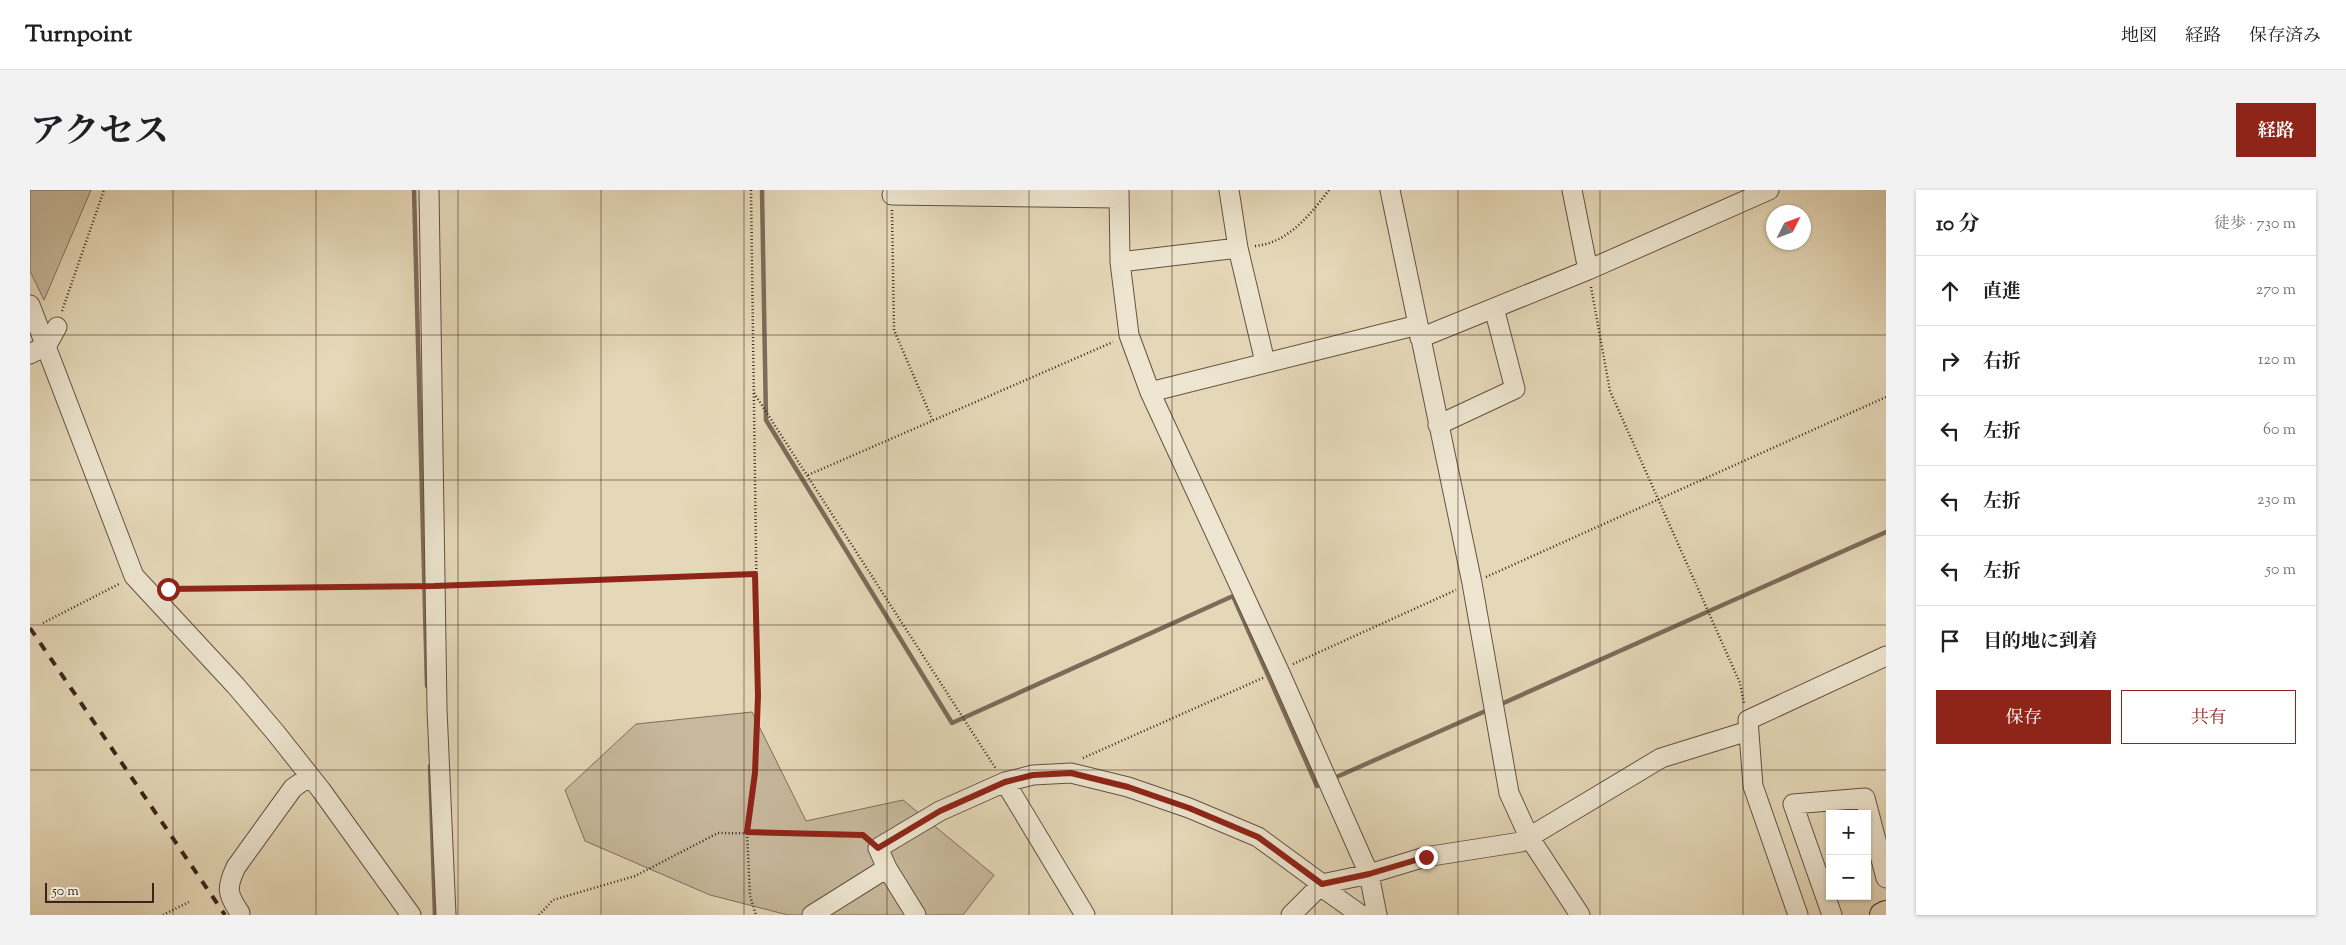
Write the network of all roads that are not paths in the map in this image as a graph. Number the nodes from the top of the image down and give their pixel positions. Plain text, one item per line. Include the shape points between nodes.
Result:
1 (429, 190) edge
2 (1229, 190) edge
3 (1390, 190) edge
4 (1572, 190) edge
5 (1769, 190) edge
6 (1119, 194) edge
7 (892, 195) road end
8 (1238, 248) junction
9 (1120, 262) junction
10 (1588, 270) junction
11 (30, 305) edge
12 (1494, 308) junction
13 (57, 328) road end
14 (1419, 331) junction
15 (47, 345) junction
16 (30, 354) edge
17 (1266, 362) junction
18 (1150, 392) junction
19 (1438, 425) junction
20 (1886, 656) edge
21 (1748, 726) junction
22 (310, 776) junction
23 (1005, 782) junction
24 (1529, 837) junction
25 (887, 868) junction
26 (1369, 874) junction
27 (1886, 878) edge
28 (1321, 885) junction
29 (240, 913) dead end
30 (1886, 913) edge
31 (411, 915) edge
32 (446, 915) edge
33 (812, 915) edge
34 (916, 915) edge
35 (1085, 915) edge
36 (1291, 915) edge
37 (1361, 915) edge
38 (1377, 915) edge
39 (1580, 915) edge
40 (1798, 915) edge
41 (1832, 915) edge
42 (1882, 915) edge

1 - 32 street via 434,586
2 - 8 street
3 - 14 street
4 - 10 street
5 - 10 street
6 - 7 street
6 - 9 street
8 - 9 street
8 - 17 street
9 - 18 street via 1128,335
10 - 12 street
11 - 15 street
12 - 14 street
12 - 19 street via 1515,389
13 - 15 street
14 - 17 street
14 - 19 street
15 - 16 street
15 - 22 street via 134,576 247,699
17 - 18 street
18 - 26 street
19 - 24 street via 1472,583 1509,793
20 - 21 street
21 - 24 street via 1660,758
21 - 40 street via 1753,786
22 - 29 street via 293,788 236,867 228,893
22 - 31 street
23 - 25 street via 940,811 878,848
23 - 28 street via 1033,775 1071,773 1128,787 1258,837
23 - 35 street
24 - 26 street via 1521,842 1426,857
24 - 39 street
25 - 33 street
25 - 34 street
26 - 28 street
26 - 38 street
27 - 41 street via 1865,798 1793,804
28 - 36 street
28 - 37 street
30 - 42 main road

